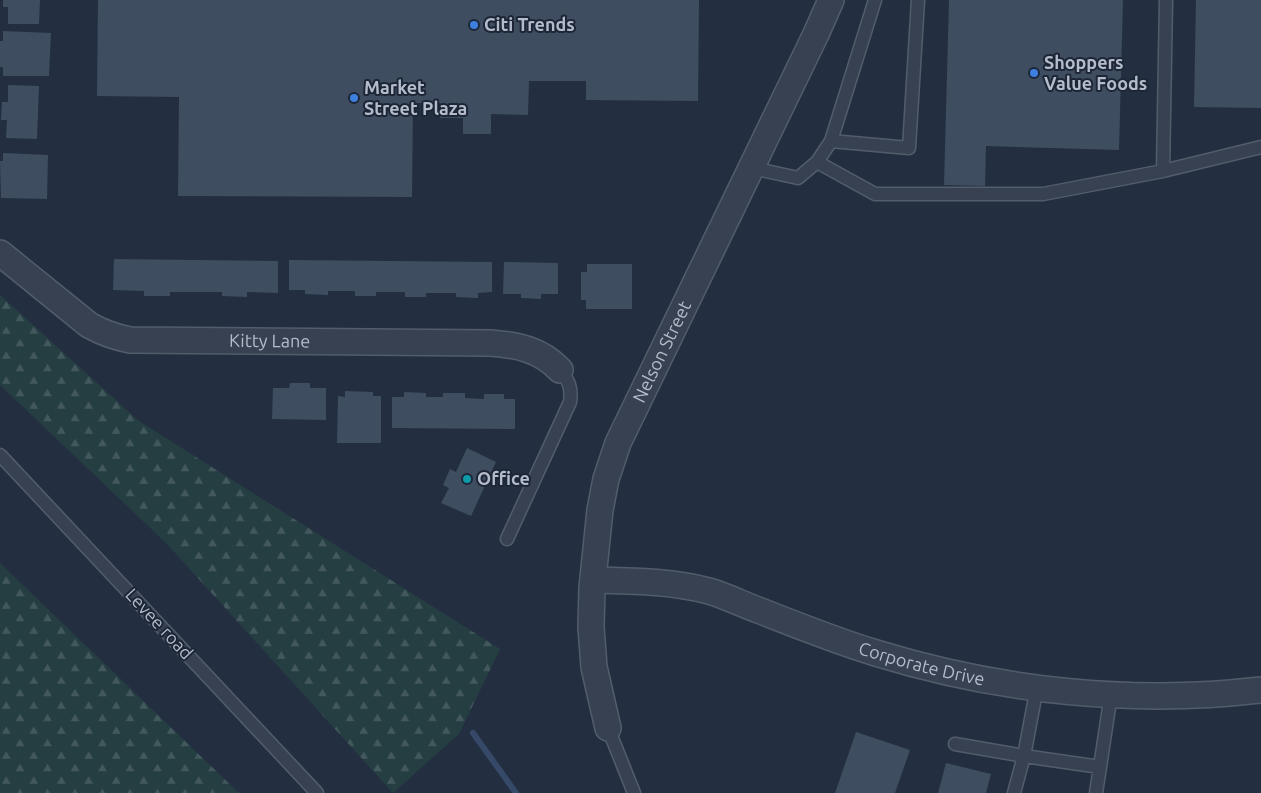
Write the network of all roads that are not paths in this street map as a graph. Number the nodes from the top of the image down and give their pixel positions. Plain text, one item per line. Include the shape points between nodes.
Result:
1 (831, 0) edge
2 (875, 0) edge
3 (918, 0) edge
4 (1166, 0) edge
5 (831, 141) junction
6 (1261, 147) edge
7 (817, 162) junction
8 (752, 168) junction
9 (1163, 171) junction
10 (0, 253) edge
11 (560, 370) joint
12 (0, 455) edge
13 (507, 539) dead end
14 (593, 580) junction
15 (1036, 687) junction
16 (1261, 690) edge
17 (1111, 694) junction
18 (608, 728) joint
19 (955, 744) dead end
20 (1024, 756) junction
21 (1100, 767) junction
22 (317, 793) edge
23 (634, 793) edge
24 (1014, 793) edge
25 (1096, 793) edge

1 - 8 street, Nelson Street
2 - 5 lane
3 - 5 lane via 909,148
4 - 9 lane
5 - 7 lane
6 - 9 lane
7 - 8 lane via 798,178
7 - 9 lane via 875,194 1044,194
8 - 14 street, Nelson Street via 618,443 600,510
10 - 11 street, Kitty Lane via 90,325 118,338 490,343 526,348 552,361
11 - 13 lane via 569,381 570,402
12 - 22 lane, Levee road
14 - 15 street, Corporate Drive via 674,584 710,592 876,653 946,671
14 - 18 street, Nelson Street via 591,627 594,667
15 - 17 street, Corporate Drive
15 - 20 lane
16 - 17 street, Corporate Drive via 1228,694
17 - 21 lane
18 - 23 lane
19 - 20 lane
20 - 21 lane
20 - 24 lane
21 - 25 lane

